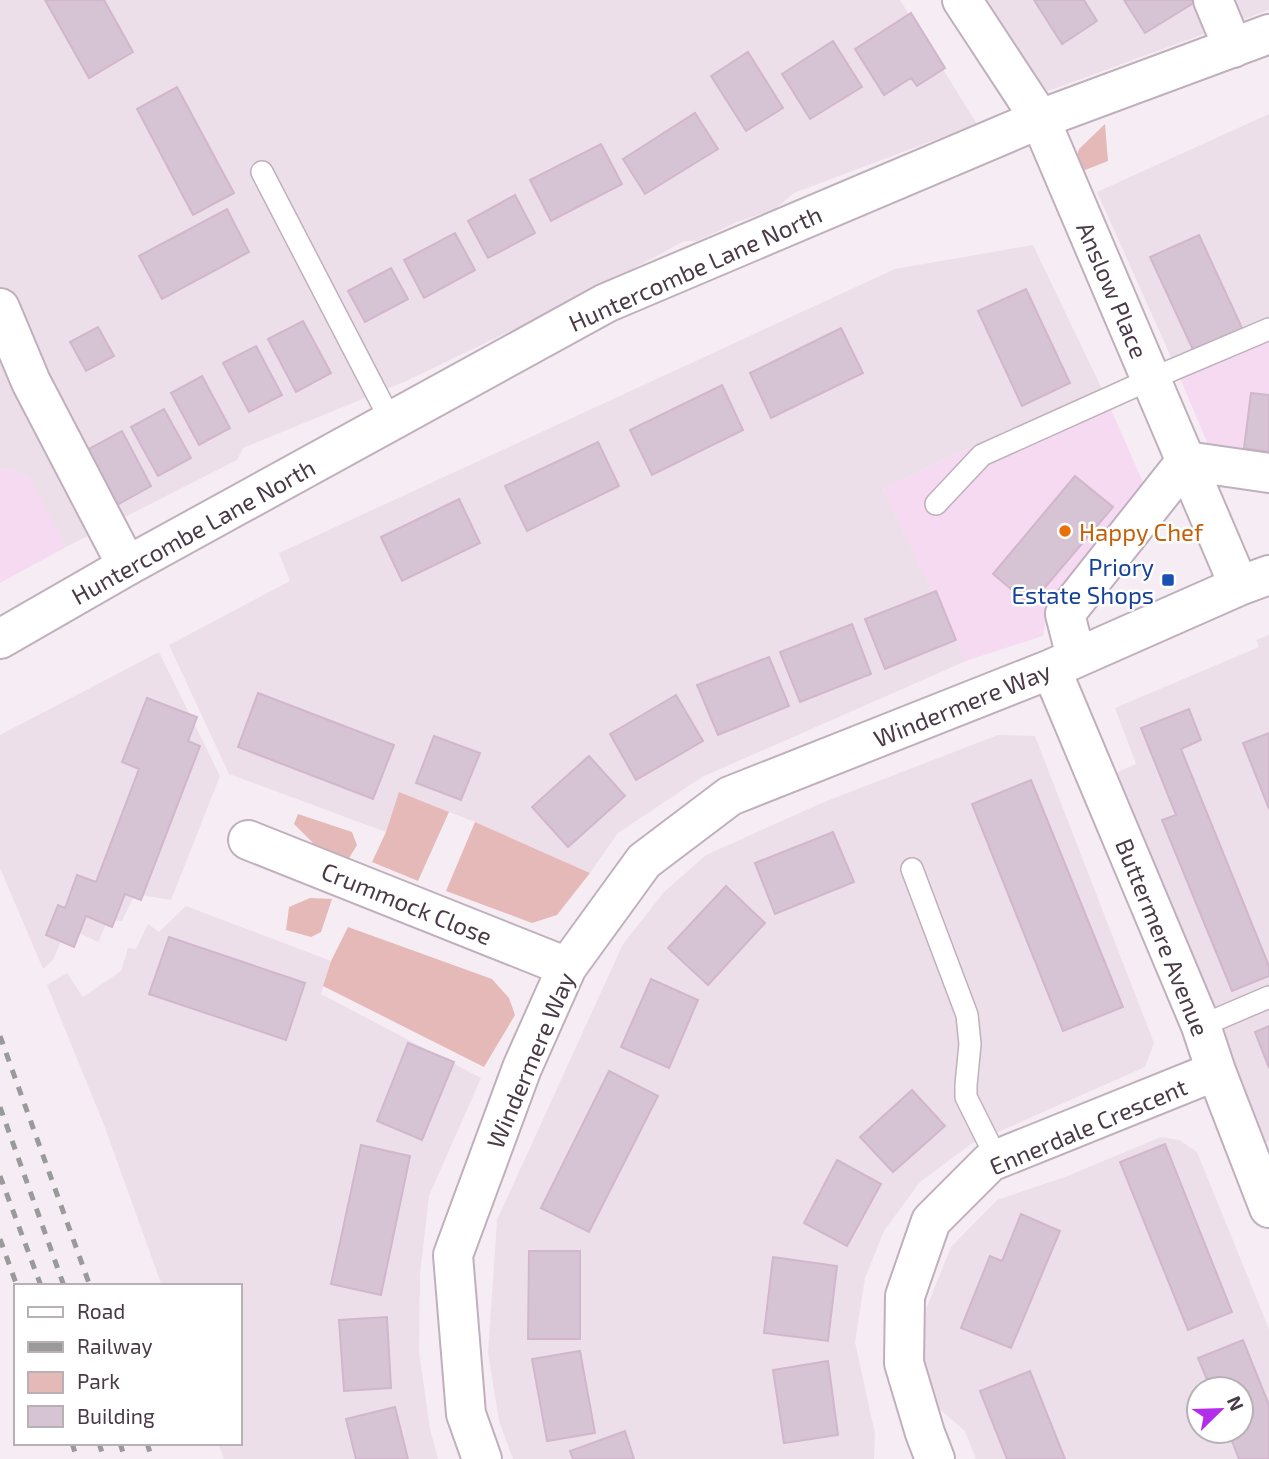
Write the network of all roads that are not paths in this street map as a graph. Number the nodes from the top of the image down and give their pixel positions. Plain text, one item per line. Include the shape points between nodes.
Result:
1 (962, 0) edge
2 (1213, 0) edge
3 (1269, 34) edge
4 (1233, 48) junction
5 (1040, 119) junction
6 (262, 172) dead end
7 (0, 308) edge
8 (1269, 329) edge
9 (1151, 379) junction
10 (391, 421) junction
11 (1186, 461) junction
12 (1269, 472) edge
13 (936, 505) dead end
14 (127, 566) junction
15 (1254, 581) edge
16 (0, 639) edge
17 (1064, 663) junction
18 (248, 840) dead end
19 (912, 869) dead end
20 (567, 967) junction
21 (1269, 997) edge
22 (1201, 1026) junction
23 (1216, 1071) junction
24 (997, 1159) junction
25 (1269, 1208) edge
26 (482, 1459) edge
27 (935, 1459) edge

1 - 5 street, Anslow Place
2 - 4 street
3 - 4 street, Huntercombe Lane North
4 - 5 street, Huntercombe Lane North
5 - 9 street, Anslow Place
5 - 10 street, Huntercombe Lane North via 606,303
6 - 10 lane
7 - 14 street via 32,382
8 - 9 lane
9 - 11 street, Anslow Place
9 - 13 lane via 982,455
10 - 14 street, Huntercombe Lane North
11 - 12 street
11 - 15 street, Anslow Place
11 - 17 street via 1065,614
14 - 16 street, Huntercombe Lane North
15 - 17 street, Windermere Way
17 - 20 street, Windermere Way via 730,796 644,861
17 - 22 street, Buttermere Avenue
18 - 20 street, Crummock Close
19 - 24 lane via 967,1016 966,1097
20 - 26 street, Windermere Way via 522,1068 453,1255 466,1415
21 - 22 lane
22 - 23 street, Buttermere Avenue
23 - 24 street, Ennerdale Crescent
23 - 25 street, Buttermere Avenue
24 - 27 street, Ennerdale Crescent via 931,1221 905,1296 904,1363

